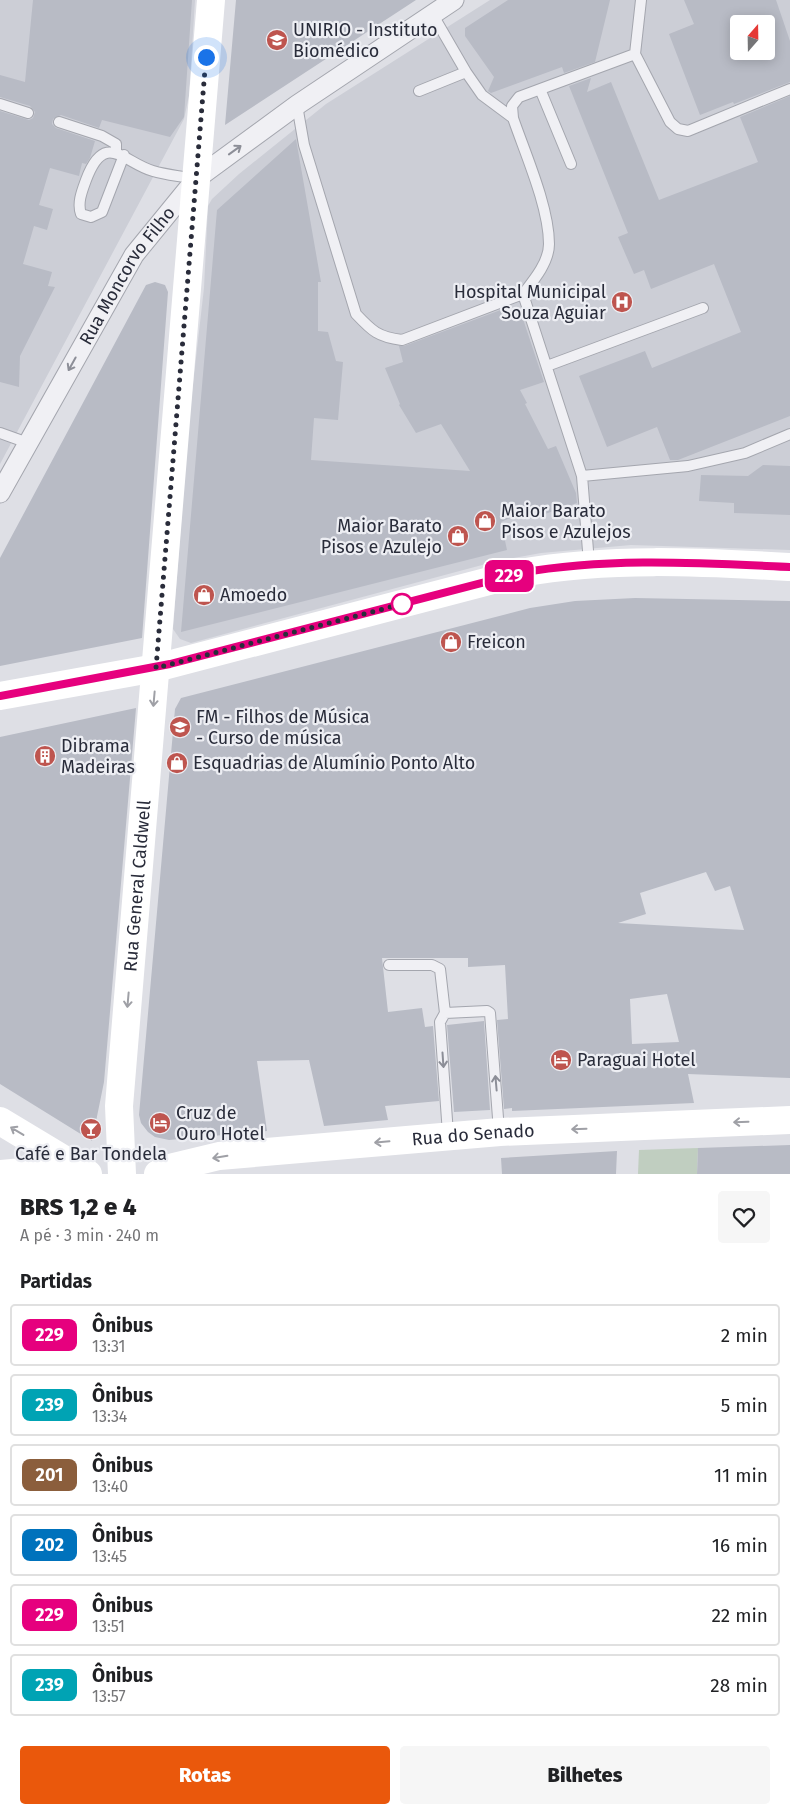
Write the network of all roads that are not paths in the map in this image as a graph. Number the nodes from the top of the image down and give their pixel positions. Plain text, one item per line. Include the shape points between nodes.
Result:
1 (211, 0) edge
2 (454, 0) edge
3 (641, 0) edge
4 (433, 15) junction
5 (635, 54) junction
6 (466, 72) junction
7 (540, 89) junction
8 (790, 89) edge
9 (419, 91) dead end
10 (0, 104) edge
11 (297, 105) junction
12 (28, 113) dead end
13 (513, 118) junction
14 (59, 122) dead end
15 (120, 154) junction
16 (571, 164) dead end
17 (196, 179) junction
18 (523, 294) junction
19 (703, 308) dead end
20 (546, 366) junction
21 (0, 433) edge
22 (790, 434) edge
23 (28, 443) junction
24 (582, 476) junction
25 (1, 490) edge
26 (589, 564) junction
27 (790, 567) edge
28 (156, 668) junction
29 (0, 696) edge
30 (389, 965) dead end
31 (445, 1013) junction
32 (0, 1120) edge
33 (790, 1120) edge
34 (500, 1132) junction
35 (449, 1137) junction
36 (83, 1171) edge
37 (0, 1174) edge
38 (122, 1174) edge
39 (158, 1174) edge

1 - 17 street, Rua General Caldwell
2 - 4 street, Rua Moncorvo Filho
3 - 5 lane
4 - 6 lane
4 - 11 street, Rua Moncorvo Filho
5 - 7 lane
5 - 8 lane via 670,122 678,129 688,131
6 - 9 lane
6 - 13 lane via 482,95
7 - 13 lane via 519,97 512,106
7 - 16 lane
10 - 12 lane
17 -> 11 street, Rua Moncorvo Filho
11 - 18 lane via 304,145 356,314 370,329 384,338 402,340
13 - 18 lane via 544,214 549,245 539,274
14 - 15 lane via 102,136 116,144
15 - 15 lane via 103,155 92,164 79,203 81,214 91,217 102,212
15 - 17 lane via 151,171
17 -> 23 street, Rua Moncorvo Filho via 134,255
17 - 28 street, Rua General Caldwell
18 - 20 lane
19 - 20 lane
20 - 24 lane
21 - 23 lane
22 - 24 lane via 745,453 688,466
23 - 25 street, Rua Moncorvo Filho
24 - 26 lane
26 - 27 street via 670,561
26 - 28 street via 520,573
28 - 29 street
28 -> 38 street, Rua General Caldwell via 119,1106
30 - 31 lane via 432,965 440,969
34 -> 31 lane via 490,1014 487,1011
31 -> 35 lane via 440,1022
36 -> 32 street
33 -> 34 street, Rua do Senado
34 - 35 street, Rua do Senado
35 -> 39 street, Rua do Senado via 219,1156 169,1168
36 - 37 street

